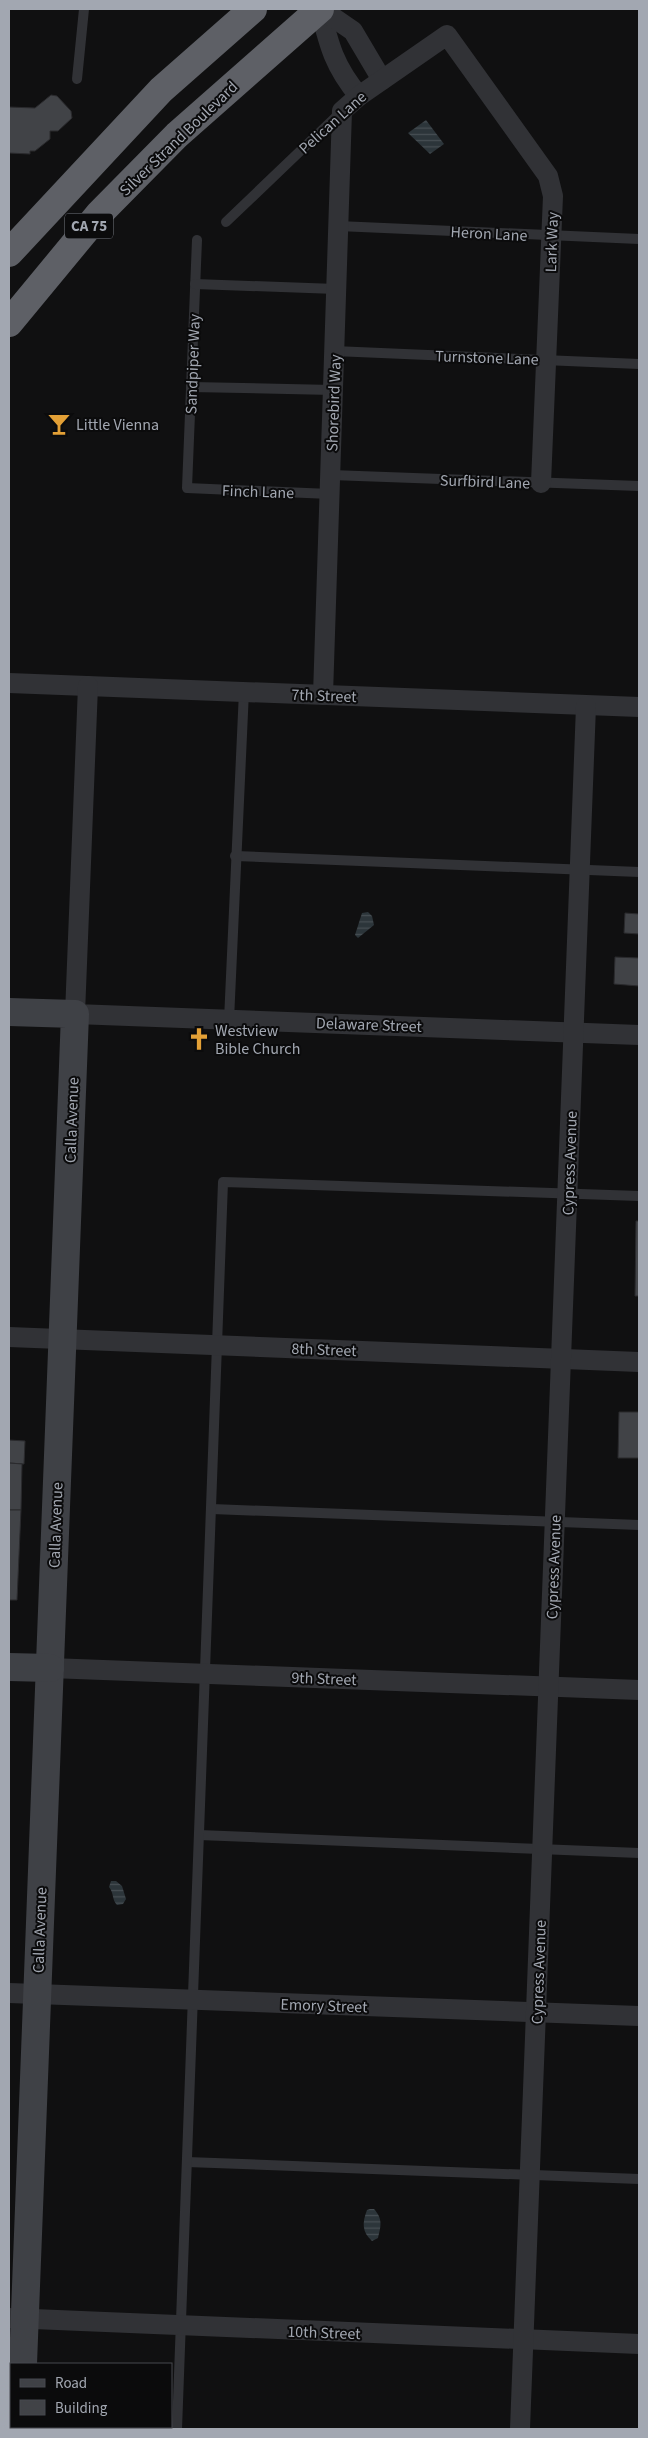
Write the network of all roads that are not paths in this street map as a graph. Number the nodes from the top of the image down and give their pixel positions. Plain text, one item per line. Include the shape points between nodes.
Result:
1 (84, 9) edge
2 (253, 9) edge
3 (320, 9) edge
4 (447, 35) joint
5 (77, 78) dead end
6 (382, 80) junction
7 (359, 96) junction
8 (342, 111) junction
9 (226, 222) dead end
10 (338, 226) junction
11 (551, 236) junction
12 (639, 239) edge
13 (197, 240) dead end
14 (9, 253) edge
15 (195, 284) junction
16 (336, 289) junction
17 (9, 323) edge
18 (334, 351) junction
19 (546, 360) junction
20 (639, 364) edge
21 (191, 387) junction
22 (333, 390) junction
23 (541, 483) junction
24 (330, 484) junction
25 (639, 486) edge
26 (187, 488) joint
27 (9, 682) edge
28 (88, 686) junction
29 (244, 691) junction
30 (324, 695) junction
31 (586, 706) junction
32 (639, 707) edge
33 (235, 856) junction
34 (580, 869) junction
35 (639, 872) edge
36 (9, 1012) edge
37 (75, 1014) junction
38 (229, 1020) junction
39 (574, 1033) junction
40 (639, 1035) edge
41 (568, 1193) junction
42 (639, 1196) edge
43 (9, 1337) edge
44 (63, 1338) junction
45 (218, 1345) junction
46 (561, 1359) junction
47 (639, 1362) edge
48 (212, 1509) junction
49 (555, 1522) junction
50 (639, 1524) edge
51 (9, 1667) edge
52 (50, 1668) junction
53 (205, 1674) junction
54 (548, 1686) junction
55 (639, 1690) edge
56 (199, 1836) junction
57 (542, 1849) junction
58 (639, 1853) edge
59 (9, 1993) edge
60 (37, 1994) junction
61 (193, 2000) junction
62 (536, 2013) junction
63 (639, 2016) edge
64 (187, 2162) junction
65 (530, 2176) junction
66 (639, 2179) edge
67 (17, 2319) edge
68 (181, 2326) junction
69 (523, 2340) junction
70 (639, 2344) edge
71 (23, 2363) edge
72 (177, 2429) edge
73 (520, 2429) edge

1 - 5 lane
2 - 14 highway, CA 75 via 161,90
3 - 6 street via 353,32
3 - 7 street via 329,49
3 - 17 highway, Silver Strand Boulevard / CA 75 via 177,135 100,214
4 - 6 street, Pelican Lane
4 - 11 street, Lark Way via 548,176 552,196
6 - 7 street, Pelican Lane
7 - 8 street, Pelican Lane
8 - 9 lane, Pelican Lane
8 - 10 street, Shorebird Way
10 - 11 lane, Heron Lane
10 - 16 street, Shorebird Way
11 - 12 lane, Heron Lane
11 - 19 street, Lark Way
13 - 15 lane, Sandpiper Way
15 - 16 lane
15 - 21 lane, Sandpiper Way
16 - 18 street, Shorebird Way
18 - 19 lane, Turnstone Lane
18 - 22 street, Shorebird Way
19 - 20 lane, Turnstone Lane
19 - 23 street, Lark Way
21 - 22 lane
21 - 26 lane, Sandpiper Way
22 - 24 street, Shorebird Way
23 - 24 lane, Surfbird Lane
23 - 25 lane, Surfbird Lane
24 - 26 lane, Finch Lane
24 - 30 street, Shorebird Way
27 - 28 street, 7th Street
28 - 29 street, 7th Street
28 - 37 street, Calla Avenue
29 - 30 street, 7th Street
29 - 33 lane
30 - 31 street, 7th Street
31 - 32 street, 7th Street
31 - 34 street, Cypress Avenue
33 - 34 lane
33 - 38 lane
34 - 35 lane
34 - 39 street, Cypress Avenue
36 - 37 street, Delaware Street
37 - 38 street, Delaware Street
37 - 44 street, Calla Avenue
38 - 39 street, Delaware Street
39 - 40 street, Delaware Street
39 - 41 street, Cypress Avenue
41 - 42 lane
41 - 45 lane via 223,1182
41 - 46 street, Cypress Avenue
43 - 44 street, 8th Street
44 - 45 street, 8th Street
44 - 52 street, Calla Avenue
45 - 46 street, 8th Street
45 - 48 lane
46 - 47 street, 8th Street
46 - 49 street, Cypress Avenue
48 - 49 lane
48 - 53 lane
49 - 50 lane
49 - 54 street, Cypress Avenue
51 - 52 street, 9th Street
52 - 53 street, 9th Street
52 - 60 street, Calla Avenue
53 - 54 street, 9th Street
53 - 56 lane
54 - 55 street, 9th Street
54 - 57 street, Cypress Avenue
56 - 57 lane
56 - 61 lane
57 - 58 lane
57 - 62 street, Cypress Avenue
59 - 60 street, Emory Street
60 - 61 street, Emory Street
60 - 67 street, Calla Avenue
61 - 62 street, Emory Street
61 - 64 lane
62 - 63 street, Emory Street
62 - 65 street, Cypress Avenue
64 - 65 lane
64 - 68 lane
65 - 66 lane
65 - 69 street, Cypress Avenue
67 - 68 street, 10th Street
67 - 71 street, Calla Avenue
68 - 69 street, 10th Street
68 - 72 lane
69 - 70 street, 10th Street
69 - 73 street, Cypress Avenue

